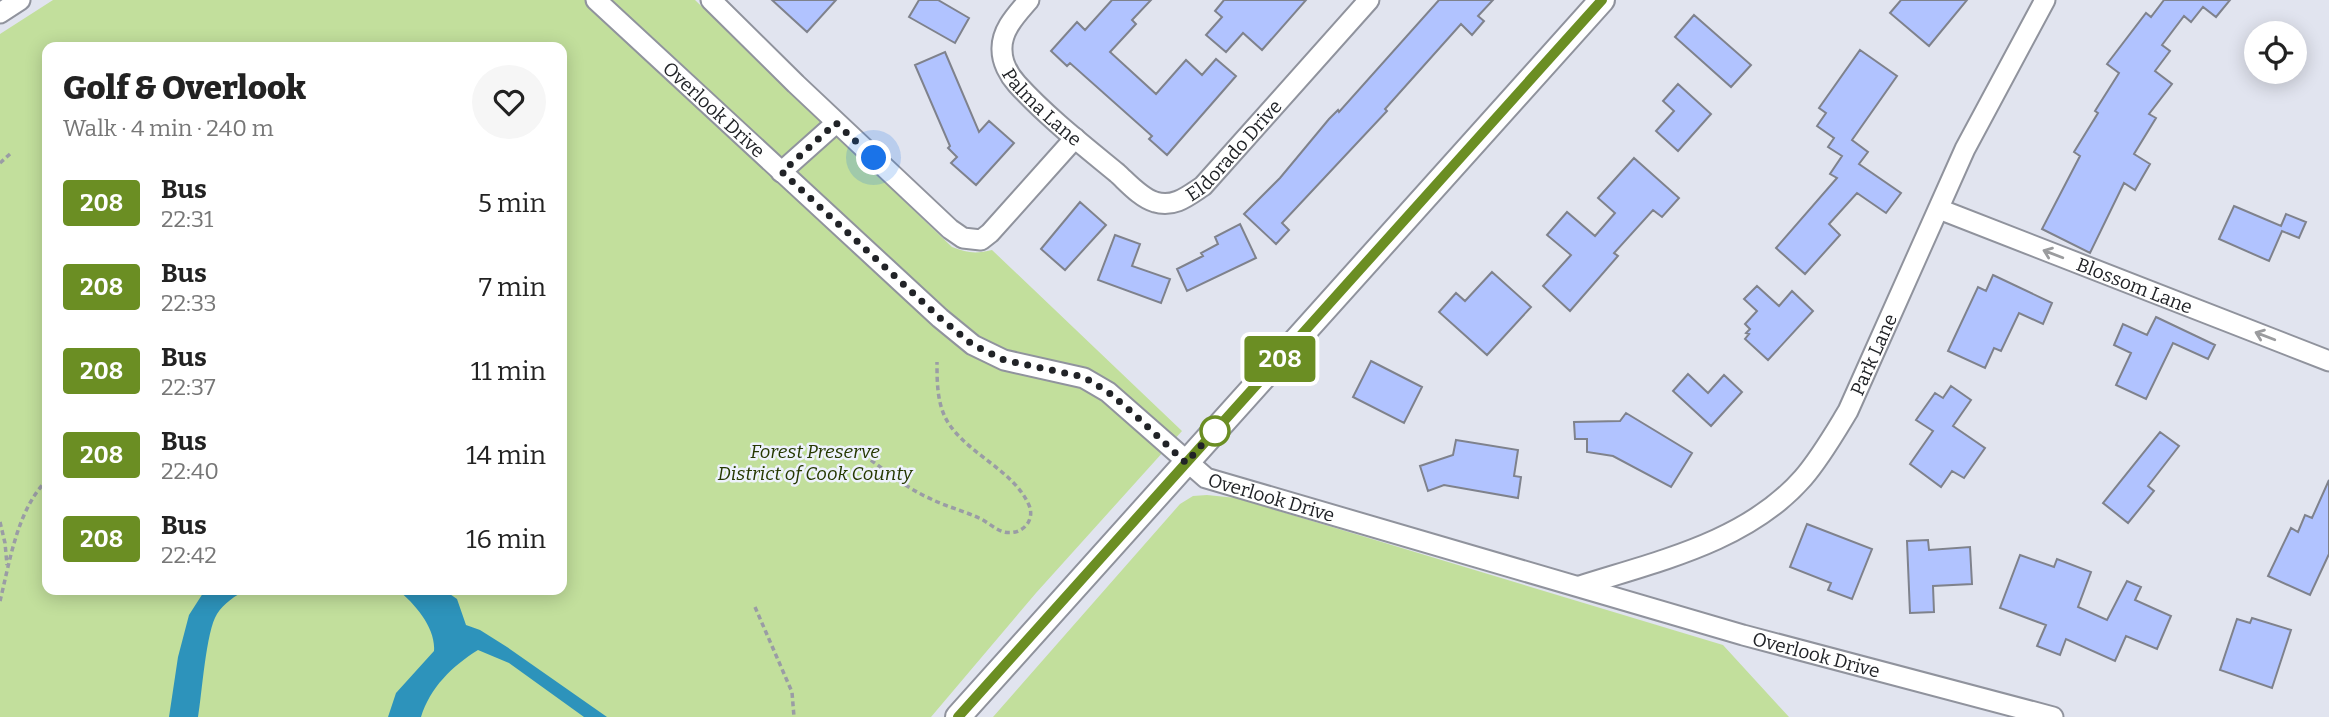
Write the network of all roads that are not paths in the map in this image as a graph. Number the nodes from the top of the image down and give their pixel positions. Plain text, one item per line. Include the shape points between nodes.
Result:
1 (20, 0) edge
2 (596, 0) edge
3 (711, 0) edge
4 (1029, 0) edge
5 (1369, 0) edge
6 (1602, 0) edge
7 (2045, 0) edge
8 (0, 13) edge
9 (836, 123) junction
10 (1075, 138) junction
11 (782, 172) junction
12 (1939, 209) junction
13 (2329, 361) edge
14 (1186, 463) junction
15 (1580, 586) junction
16 (958, 717) edge
17 (2053, 717) edge

1 - 8 street
2 - 11 street, Overlook Drive
3 - 9 street
4 - 10 street, Palma Lane via 1004,35 1006,68
5 - 10 street, Eldorado Drive via 1203,186 1186,198 1168,205 1152,202
6 - 14 main road
7 - 12 street, Park Lane via 1965,149
9 - 10 street, Palma Lane via 950,229 973,240 990,233
9 - 11 street
11 - 14 street, Overlook Drive via 973,345 1004,360 1084,377 1133,413
13 -> 12 street, Blossom Lane
12 - 15 street, Park Lane via 1848,411 1803,478 1753,520 1719,540
14 - 15 street, Overlook Drive via 1206,478
14 - 16 main road
15 - 17 street, Overlook Drive

